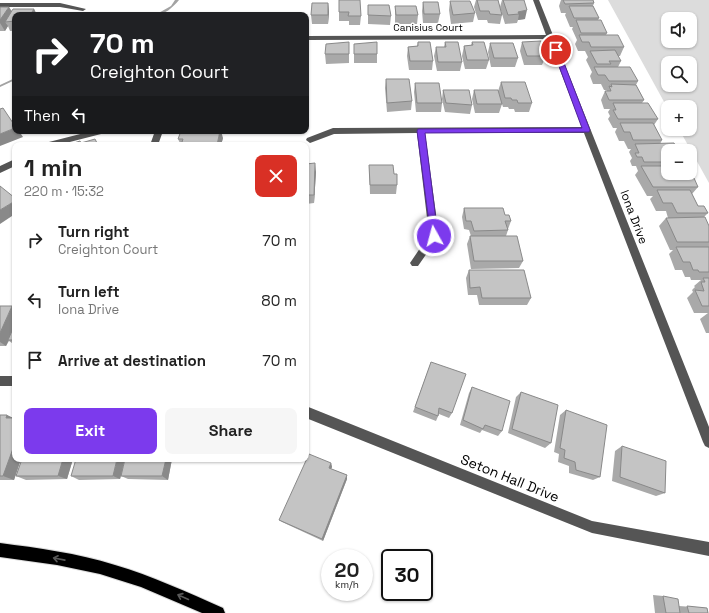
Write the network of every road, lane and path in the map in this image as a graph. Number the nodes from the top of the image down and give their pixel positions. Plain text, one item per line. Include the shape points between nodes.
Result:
1 (536, 0) edge
2 (0, 5) edge
3 (83, 9) dead end
4 (550, 37) junction
5 (309, 38) edge
6 (587, 130) junction
7 (421, 131) junction
8 (90, 134) edge
9 (310, 140) dead end
10 (60, 142) edge
11 (12, 164) edge
12 (0, 170) edge
13 (415, 263) dead end
14 (0, 381) edge
15 (12, 381) edge
16 (309, 413) edge
17 (709, 442) edge
18 (709, 549) edge
19 (0, 550) edge
20 (218, 613) edge

1 - 4 street, Iona Drive
2 - 3 street via 60,5
4 - 5 street, Canisius Court
4 - 6 street, Iona Drive
6 - 7 street
6 - 17 street, Iona Drive
7 - 9 street via 333,131
7 - 13 street via 434,236
8 - 10 street
11 - 12 street
14 - 15 street
16 - 18 street, Seton Hall Drive via 592,527
20 -> 19 main road via 162,588 114,571 59,558

